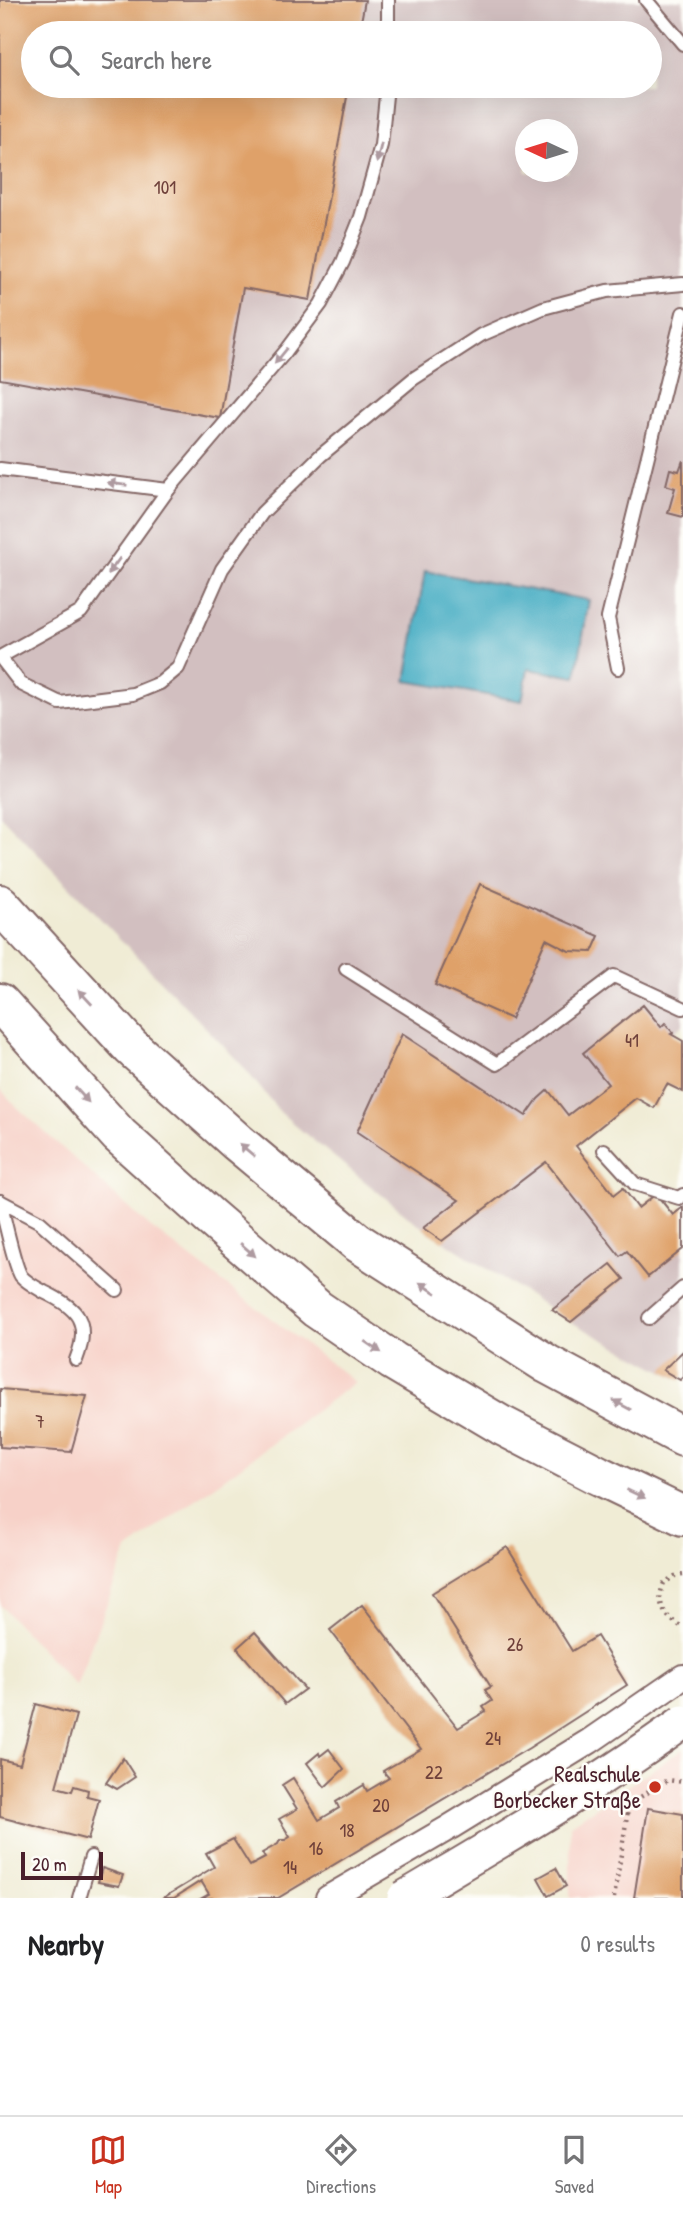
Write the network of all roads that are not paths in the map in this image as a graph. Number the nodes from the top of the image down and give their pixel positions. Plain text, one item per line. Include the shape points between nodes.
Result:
1 (388, 0) edge
2 (646, 0) edge
3 (388, 21) edge
4 (683, 44) edge
5 (386, 98) edge
6 (683, 284) edge
7 (683, 313) edge
8 (0, 468) edge
9 (168, 491) junction
10 (0, 657) edge
11 (618, 668) dead end
12 (0, 904) edge
13 (346, 969) dead end
14 (0, 1003) edge
15 (683, 1008) edge
16 (0, 1013) edge
17 (36, 1044) junction
18 (604, 1150) dead end
19 (683, 1195) edge
20 (0, 1201) edge
21 (683, 1288) edge
22 (117, 1290) dead end
23 (649, 1318) dead end
24 (76, 1360) dead end
25 (683, 1437) edge
26 (683, 1516) edge
27 (683, 1677) edge
28 (683, 1722) edge
29 (91, 1857) dead end
30 (79, 1898) edge
31 (328, 1898) edge
32 (404, 1898) edge

1 - 3 lane
2 - 4 lane
5 -> 9 lane via 381,145 361,217 321,304
6 - 10 lane via 607,291 543,308 481,335 413,379 320,456 262,513 222,569 178,668 160,683 132,694 60,704 21,684
7 - 11 lane via 608,618
9 -> 8 lane
9 -> 10 lane via 81,612
25 -> 12 highway via 547,1364 357,1242 131,1047
13 - 15 lane via 497,1063 614,976
14 - 17 highway
16 - 17 highway
17 -> 26 highway via 119,1135 317,1309 501,1425
18 - 19 lane via 635,1184 680,1198
20 - 22 lane via 40,1222
20 - 24 lane via 22,1276 64,1301 79,1316 84,1341
21 - 23 lane
27 - 31 street via 590,1741
28 - 32 main road, bridge
29 - 30 lane

